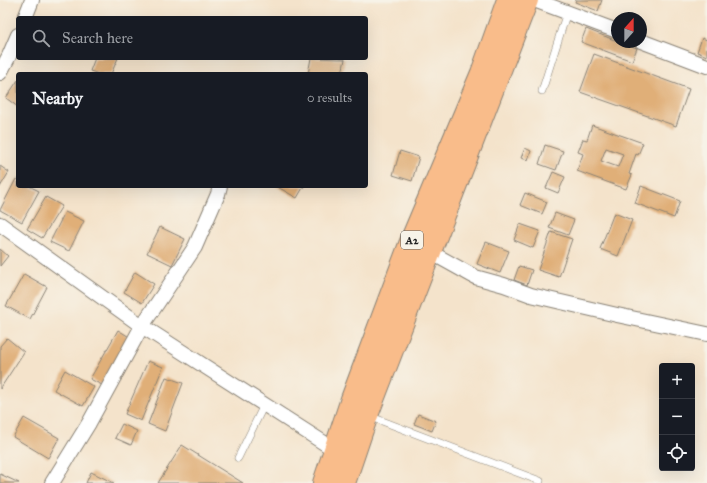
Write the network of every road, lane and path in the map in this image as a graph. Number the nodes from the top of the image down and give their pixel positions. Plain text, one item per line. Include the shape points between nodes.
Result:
1 (32, 0) edge
2 (508, 0) edge
3 (527, 0) edge
4 (534, 0) edge
5 (567, 12) junction
6 (26, 16) edge
7 (611, 29) edge
8 (16, 40) edge
9 (647, 43) edge
10 (707, 66) edge
11 (0, 73) edge
12 (542, 91) dead end
13 (220, 188) edge
14 (0, 224) edge
15 (430, 252) junction
16 (142, 326) junction
17 (707, 334) edge
18 (264, 405) junction
19 (367, 415) junction
20 (335, 450) junction
21 (238, 458) dead end
22 (540, 482) dead end
23 (52, 483) edge
24 (324, 483) edge
25 (344, 483) edge

1 - 6 street
2 - 20 highway, A2 via 482,73 412,239
3 - 15 highway, A2
4 - 5 street
5 - 7 street
5 - 12 lane
8 - 11 street
9 - 10 street
13 - 16 street via 195,247
14 - 16 street
15 - 17 street via 475,277 531,294
15 - 19 highway, A2
16 - 18 street
16 - 23 street via 89,423
18 - 20 street
18 - 21 lane
19 - 22 lane
19 - 25 highway, A2
20 - 24 highway, A2

